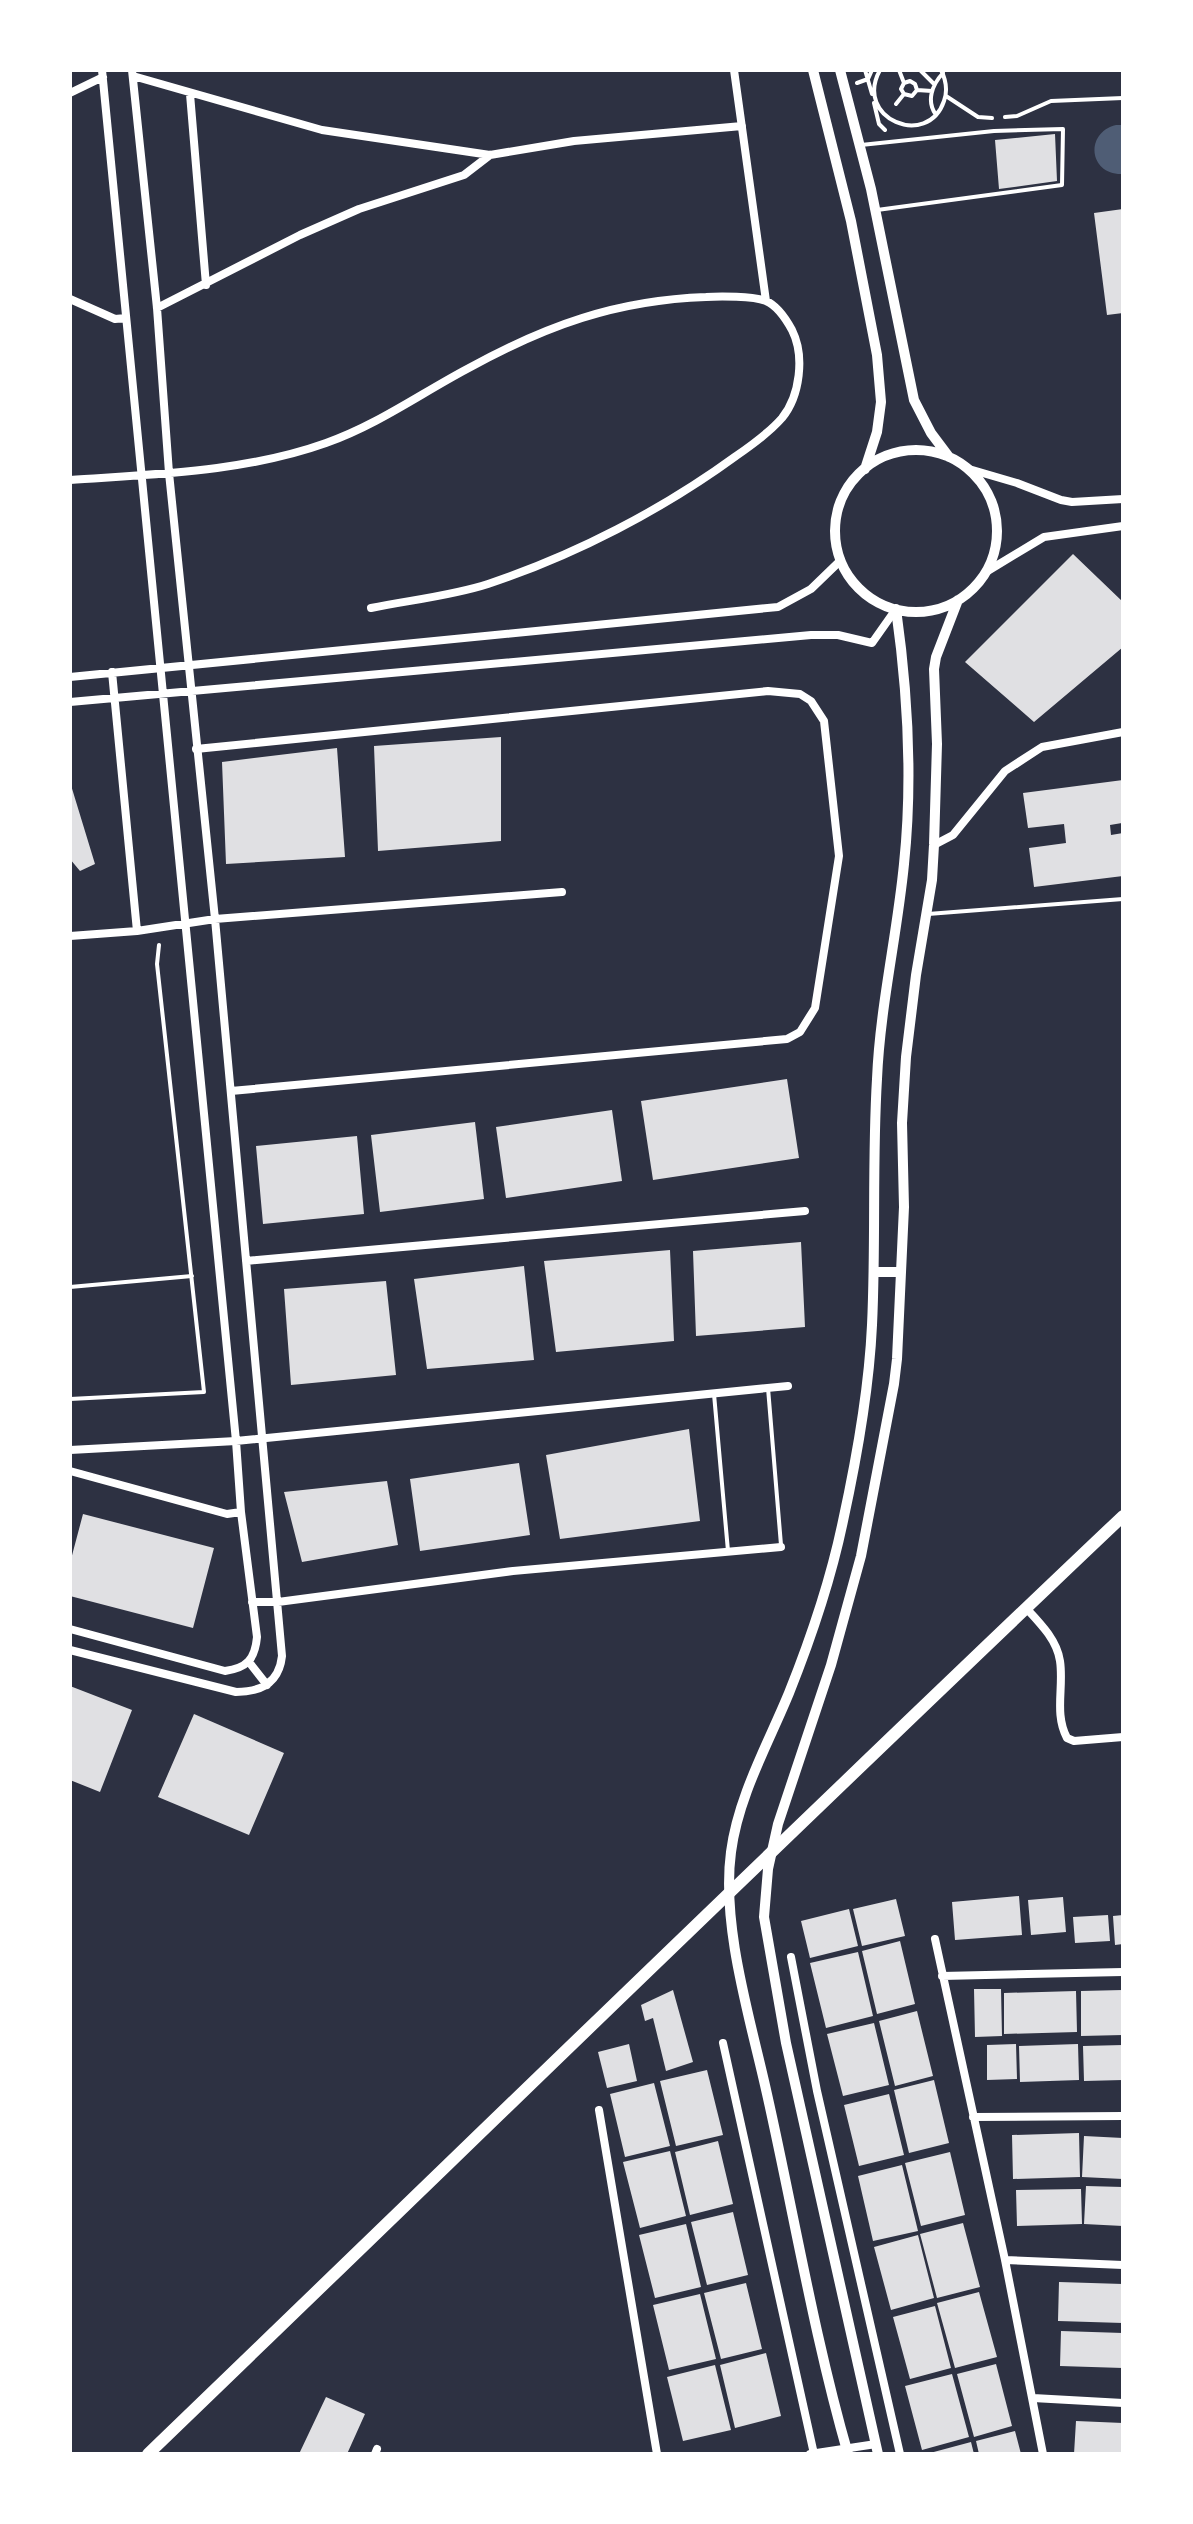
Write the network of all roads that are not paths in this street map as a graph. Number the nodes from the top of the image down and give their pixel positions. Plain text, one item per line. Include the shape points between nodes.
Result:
1 (734, 70) edge
2 (813, 70) edge
3 (840, 70) edge
4 (102, 73) edge
5 (132, 73) edge
6 (70, 93) edge
7 (190, 94) junction
8 (742, 126) junction
9 (858, 146) junction
10 (490, 155) junction
11 (875, 210) junction
12 (206, 285) junction
13 (70, 299) edge
14 (766, 301) junction
15 (157, 308) junction
16 (126, 318) junction
17 (949, 457) junction
18 (865, 469) junction
19 (969, 469) junction
20 (169, 473) junction
21 (142, 474) junction
22 (70, 480) edge
23 (1123, 499) edge
24 (1123, 526) edge
25 (841, 560) junction
26 (986, 572) junction
27 (958, 600) junction
28 (371, 608) dead end
29 (896, 609) junction
30 (187, 666) junction
31 (159, 668) junction
32 (112, 672) junction
33 (70, 677) edge
34 (190, 690) junction
35 (162, 693) junction
36 (115, 697) junction
37 (70, 702) edge
38 (1123, 732) edge
39 (196, 749) junction
40 (934, 845) junction
41 (562, 892) dead end
42 (1123, 899) edge
43 (926, 914) junction
44 (215, 919) junction
45 (184, 922) junction
46 (137, 931) junction
47 (70, 936) edge
48 (231, 1091) junction
49 (805, 1211) dead end
50 (246, 1261) junction
51 (874, 1272) junction
52 (899, 1272) junction
53 (788, 1386) dead end
54 (768, 1388) junction
55 (714, 1394) junction
56 (261, 1438) junction
57 (236, 1441) junction
58 (70, 1450) edge
59 (70, 1471) edge
60 (241, 1512) junction
61 (1123, 1516) edge
62 (781, 1547) joint
63 (728, 1552) junction
64 (252, 1602) junction
65 (278, 1602) junction
66 (1026, 1608) junction
67 (70, 1629) edge
68 (70, 1650) edge
69 (249, 1662) junction
70 (267, 1685) junction
71 (1123, 1737) edge
72 (935, 1939) dead end
73 (791, 1957) dead end
74 (1123, 1972) edge
75 (942, 1976) junction
76 (723, 2043) dead end
77 (599, 2110) dead end
78 (1123, 2116) edge
79 (973, 2117) junction
80 (1005, 2260) junction
81 (1123, 2265) edge
82 (1033, 2398) junction
83 (1123, 2403) edge
84 (877, 2449) edge
85 (848, 2452) edge
86 (148, 2454) edge
87 (657, 2454) edge
88 (811, 2454) edge
89 (900, 2454) edge
90 (1043, 2454) edge

1 - 8 street
2 - 18 street via 877,355 881,402
3 - 9 street
4 - 6 street
4 - 16 street
5 - 7 street
5 - 15 street
7 - 10 street via 322,130
7 - 12 street
8 - 10 street via 574,141
8 - 14 street
9 - 11 street
9 - 11 lane via 1063,129 1062,185
10 - 12 street via 464,175 359,209
11 - 17 street via 914,400
12 - 15 street
13 - 16 street via 115,319
14 - 20 street via 650,300 581,316 466,369 408,405 327,443
14 - 28 street via 784,315 800,361 795,393 783,417 759,440 712,474 566,553 486,584
15 - 20 street
16 - 21 street
17 - 18 street via 905,451
17 - 19 street
18 - 25 street via 841,501 836,540
19 - 23 street via 1061,500
19 - 26 street via 982,483 996,517 994,555
20 - 21 street
20 - 30 street
21 - 22 street
21 - 31 street
24 - 26 street via 1044,537
25 - 29 street via 862,591
25 - 30 street via 811,589 778,607
26 - 27 street
27 - 29 street via 928,611
27 - 40 street via 934,669
29 - 34 street via 872,643 811,635
29 - 51 street via 909,755 905,861 877,1077
30 - 31 street
30 - 34 street
31 - 32 street
31 - 35 street
32 - 33 street
32 - 36 street
34 - 35 street
34 - 39 street
35 - 36 street
35 - 45 street
36 - 37 street
36 - 46 street
38 - 40 street via 1042,747 1005,771 953,835
39 - 44 street
39 - 48 street via 768,691 800,694 824,721 839,856 815,1008 800,1032 787,1039
40 - 43 street
41 - 44 street
42 - 43 lane
43 - 52 street via 906,1057
44 - 45 street
44 - 48 street
45 - 46 street
45 - 57 street
46 - 47 street
48 - 50 street
49 - 50 street
50 - 56 street
51 - 52 street
51 - 85 street via 860,1438 842,1526 819,1607 756,1769 731,1853 731,1913 742,1982 817,2335
52 - 84 street via 897,1359 864,1542 846,1615 778,1824 764,1917 796,2090
53 - 54 street
54 - 55 street
54 - 62 lane
55 - 56 street
55 - 63 lane
56 - 57 street
56 - 65 street
57 - 58 street
57 - 60 street
59 - 60 street via 227,1514
60 - 64 street
61 - 66 main road
62 - 63 street
63 - 65 street via 513,1571
64 - 65 street
64 - 69 street via 257,1637
65 - 70 street via 281,1668
66 - 71 street via 1052,1639 1060,1660 1061,1719 1067,1738
66 - 86 main road
67 - 69 street via 225,1671
68 - 70 street via 236,1692
69 - 70 street
72 - 75 street
73 - 89 street
74 - 75 street
75 - 79 street
76 - 88 street
77 - 87 street
78 - 79 street
79 - 80 street
80 - 81 street
80 - 82 street
82 - 83 street
82 - 90 street
84 - 85 street
85 - 88 street

